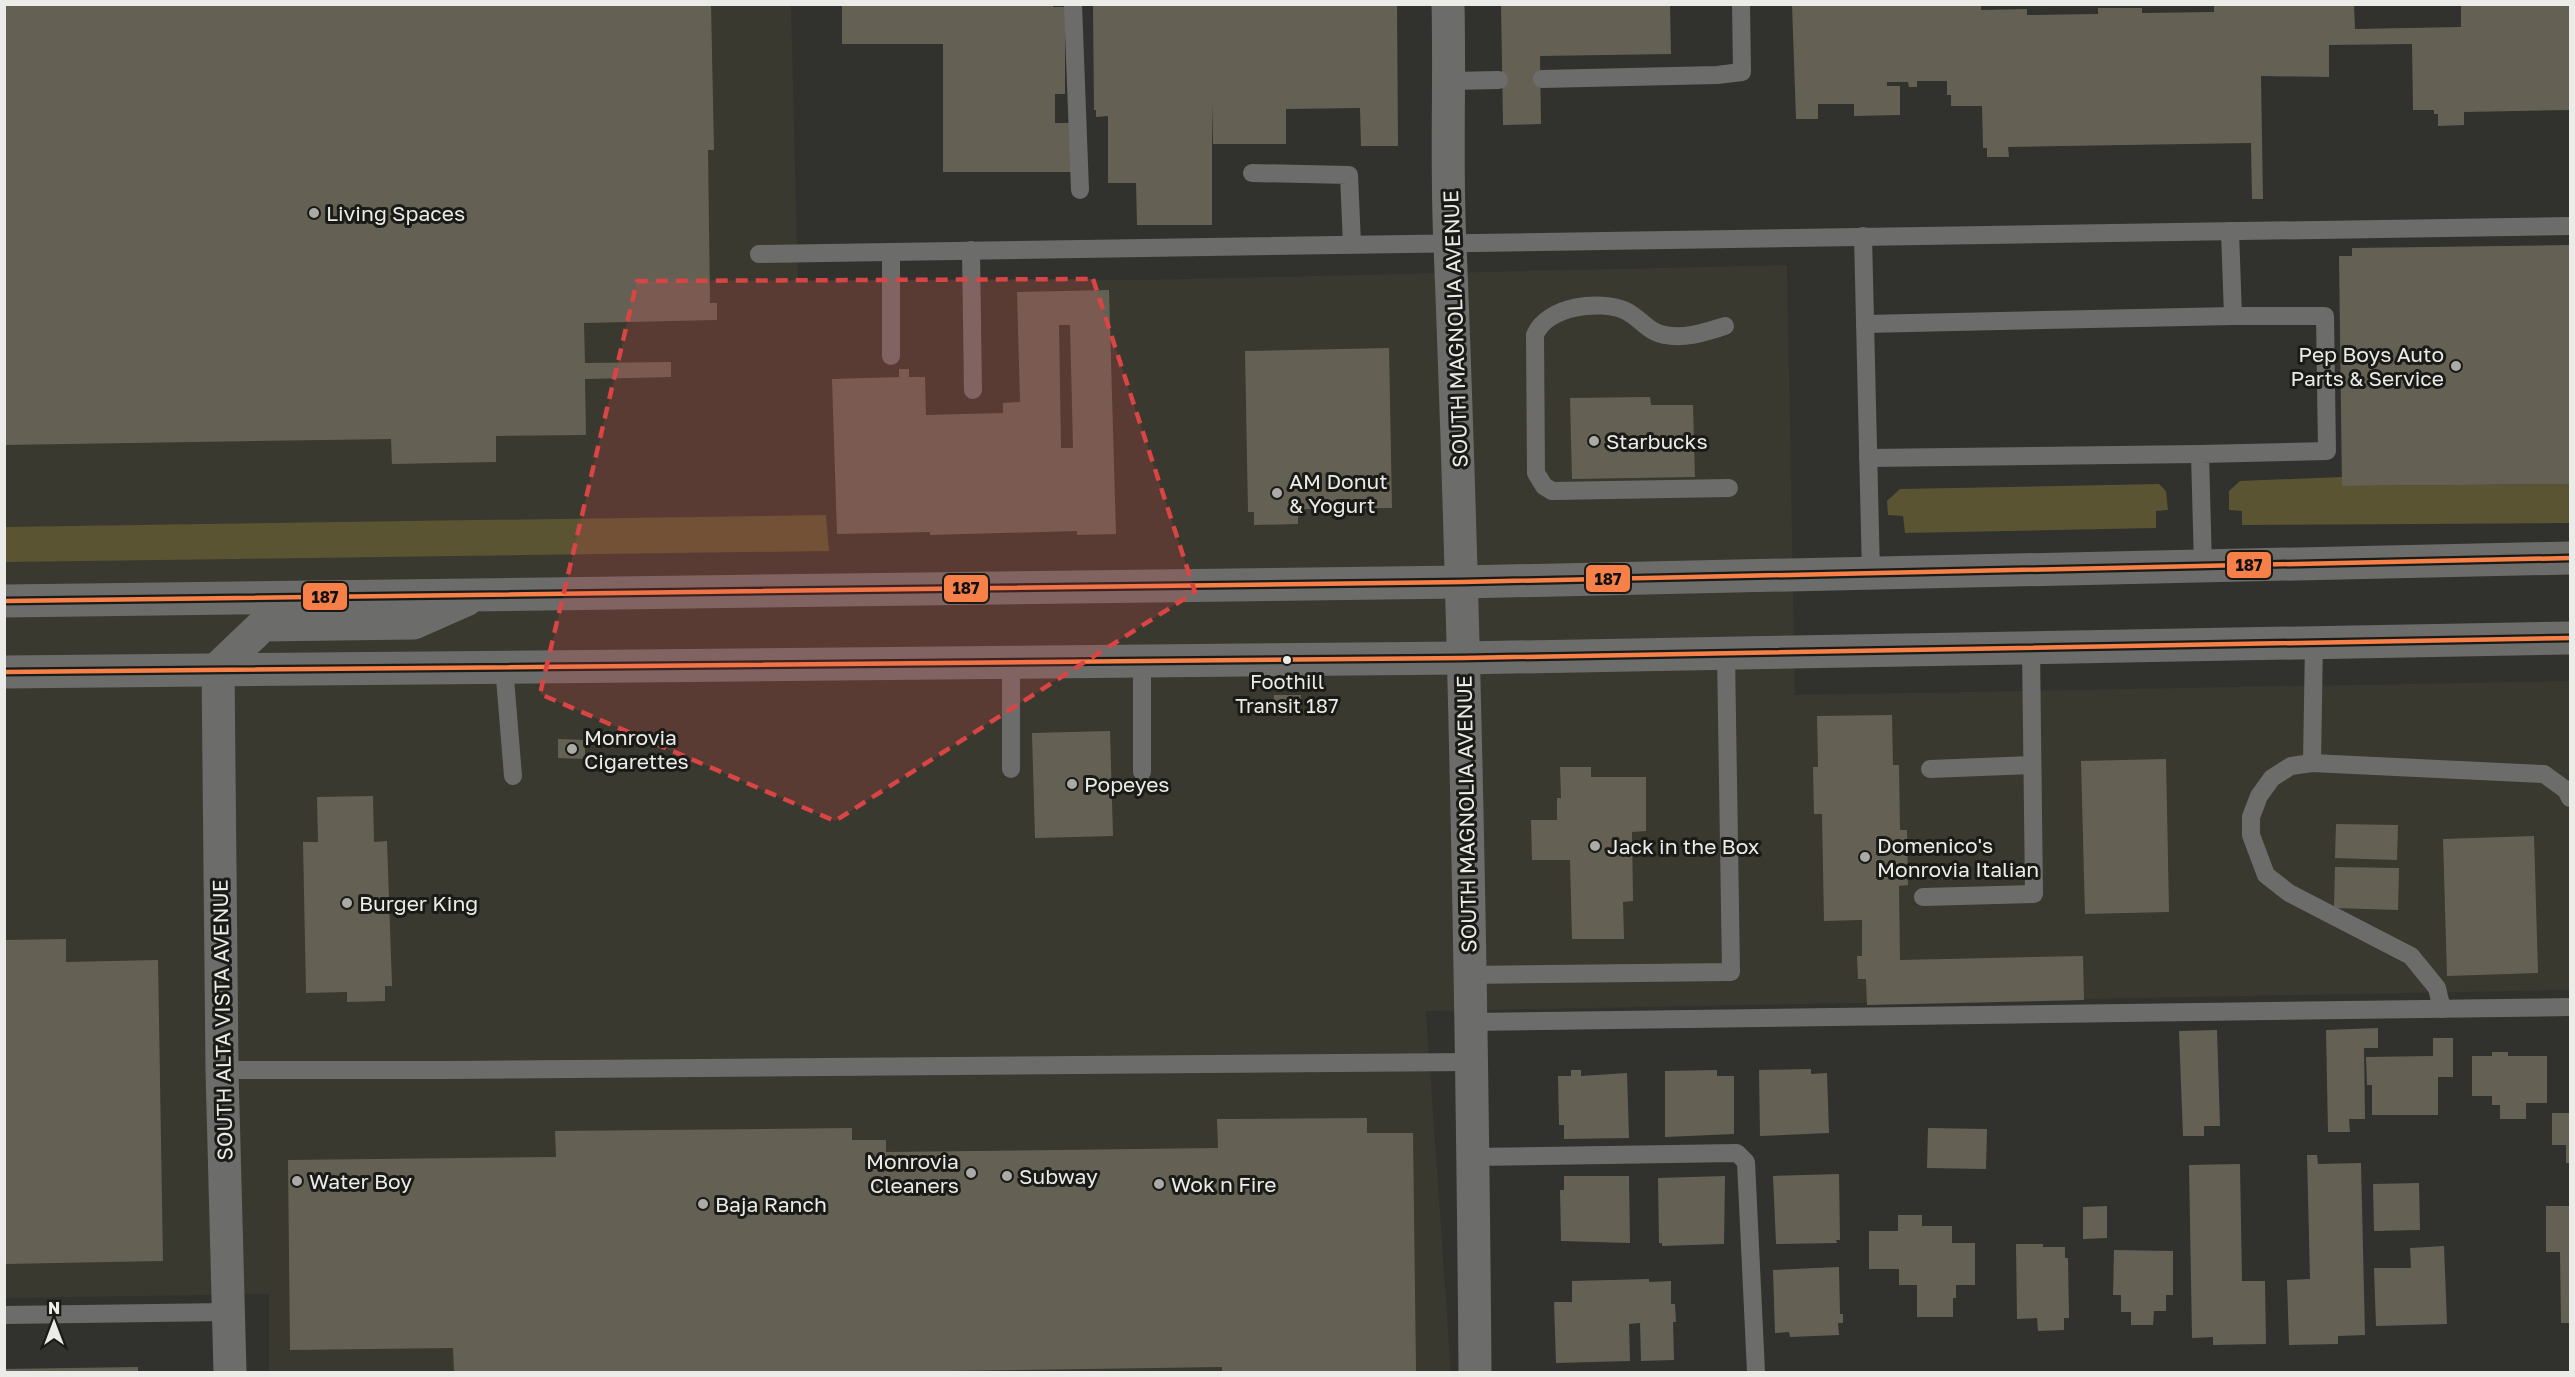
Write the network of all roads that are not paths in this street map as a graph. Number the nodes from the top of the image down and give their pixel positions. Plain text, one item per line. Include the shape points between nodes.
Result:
1 (1073, 4) edge
2 (1448, 4) edge
3 (1741, 4) edge
4 (1542, 79) dead end
5 (1499, 80) dead end
6 (1450, 81) junction
7 (1252, 173) dead end
8 (1080, 190) dead end
9 (2571, 226) edge
10 (2230, 231) junction
11 (1863, 236) junction
12 (1449, 242) junction
13 (1352, 244) junction
14 (971, 250) junction
15 (891, 252) junction
16 (759, 254) dead end
17 (2233, 316) junction
18 (1865, 324) junction
19 (1725, 326) dead end
20 (891, 356) dead end
21 (973, 390) dead end
22 (2200, 454) junction
23 (1868, 458) junction
24 (1729, 488) dead end
25 (2571, 558) edge
26 (2203, 566) junction
27 (1871, 574) junction
28 (1462, 582) junction
29 (478, 594) junction
30 (9, 604) edge
31 (2571, 638) edge
32 (2314, 642) junction
33 (2031, 648) junction
34 (1726, 653) junction
35 (1463, 658) junction
36 (1142, 661) junction
37 (1011, 662) junction
38 (504, 666) junction
39 (218, 668) junction
40 (4, 672) edge
41 (2312, 763) junction
42 (2032, 765) junction
43 (1011, 769) dead end
44 (1930, 769) dead end
45 (1142, 772) dead end
46 (513, 776) dead end
47 (2571, 798) edge
48 (1923, 897) dead end
49 (1469, 975) junction
50 (2571, 1007) edge
51 (2442, 1009) junction
52 (1470, 1022) junction
53 (1471, 1062) junction
54 (222, 1070) junction
55 (1473, 1157) junction
56 (228, 1312) junction
57 (4, 1315) edge
58 (230, 1372) edge
59 (1475, 1372) edge
60 (1756, 1372) edge

1 - 8 lane
2 - 6 main road, SOUTH MAGNOLIA AVENUE
3 - 4 lane via 1742,72
5 - 6 lane
6 - 12 main road, SOUTH MAGNOLIA AVENUE
7 - 13 lane via 1350,175
9 - 10 lane
10 - 11 lane
10 - 17 lane
11 - 12 lane
11 - 18 lane
12 - 13 lane
12 - 28 main road, SOUTH MAGNOLIA AVENUE
13 - 14 lane
14 - 15 lane
14 - 21 lane
15 - 16 lane
15 - 20 lane
17 - 18 lane
17 - 22 lane via 2325,316 2328,452
18 - 23 lane
19 - 24 lane via 1686,337 1663,335 1626,311 1598,306 1570,308 1551,316 1535,335 1536,473 1552,491
22 - 23 lane
22 - 26 lane
23 - 27 lane
25 - 26 main road
26 - 27 main road
27 - 28 main road
28 - 29 main road
28 - 35 main road, SOUTH MAGNOLIA AVENUE
29 - 30 main road
29 - 39 main road via 414,623 263,625
31 - 32 main road
32 - 33 main road
32 - 41 lane
33 - 34 main road
33 - 42 lane
34 - 35 main road
34 - 49 lane via 1731,972
35 - 36 main road
35 - 49 main road, SOUTH MAGNOLIA AVENUE
36 - 37 main road
36 - 45 lane
37 - 38 main road
37 - 43 lane
38 - 39 main road
38 - 46 lane
39 - 40 main road
39 - 54 main road, SOUTH ALTA VISTA AVENUE
41 - 47 lane via 2544,774
41 - 51 lane via 2291,766 2272,778 2259,796 2251,817 2251,835 2266,875 2289,893 2411,956 2437,988
42 - 44 lane
42 - 48 lane via 2034,894
49 - 52 main road, SOUTH MAGNOLIA AVENUE
50 - 51 lane
51 - 52 lane
52 - 53 main road, SOUTH MAGNOLIA AVENUE
53 - 54 lane
53 - 55 main road, SOUTH MAGNOLIA AVENUE
54 - 56 main road, SOUTH ALTA VISTA AVENUE
55 - 59 main road, SOUTH MAGNOLIA AVENUE
55 - 60 lane via 1737,1153 1746,1162
56 - 57 lane
56 - 58 main road, SOUTH ALTA VISTA AVENUE

